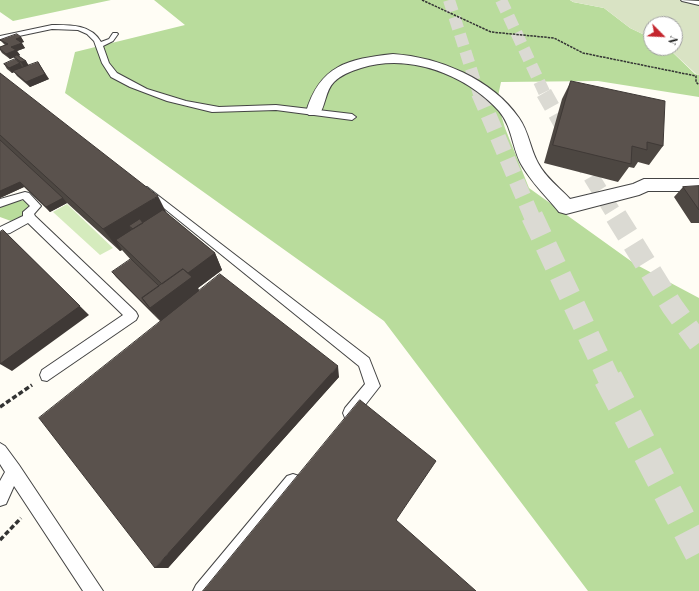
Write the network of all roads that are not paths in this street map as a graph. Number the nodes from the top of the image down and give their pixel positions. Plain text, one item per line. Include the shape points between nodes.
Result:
1 (684, 0) edge
2 (699, 3) edge
3 (116, 34) dead end
4 (0, 38) edge
5 (99, 45) junction
6 (314, 112) junction
7 (352, 117) dead end
8 (138, 183) edge
9 (699, 185) edge
10 (0, 204) edge
11 (30, 218) junction
12 (0, 231) edge
13 (47, 375) road end
14 (343, 422) edge
15 (0, 451) edge
16 (14, 470) junction
17 (303, 470) edge
18 (0, 498) edge
19 (94, 591) edge
20 (202, 591) edge

1 - 2 lane
3 - 5 lane via 111,40
4 - 5 lane via 40,29 72,27 90,32
5 - 6 lane via 106,66 113,74 145,90 181,102 205,108 264,106
6 - 7 lane
6 - 9 street via 324,82 342,70 366,62 395,58 430,64 457,75 491,95 513,120 530,164 566,207 644,185
8 - 14 lane via 364,362 373,386
10 - 11 lane via 25,195 36,206 27,215
11 - 12 lane
11 - 13 lane via 132,316
15 - 16 lane
16 - 18 lane
16 - 19 lane
17 - 20 lane

